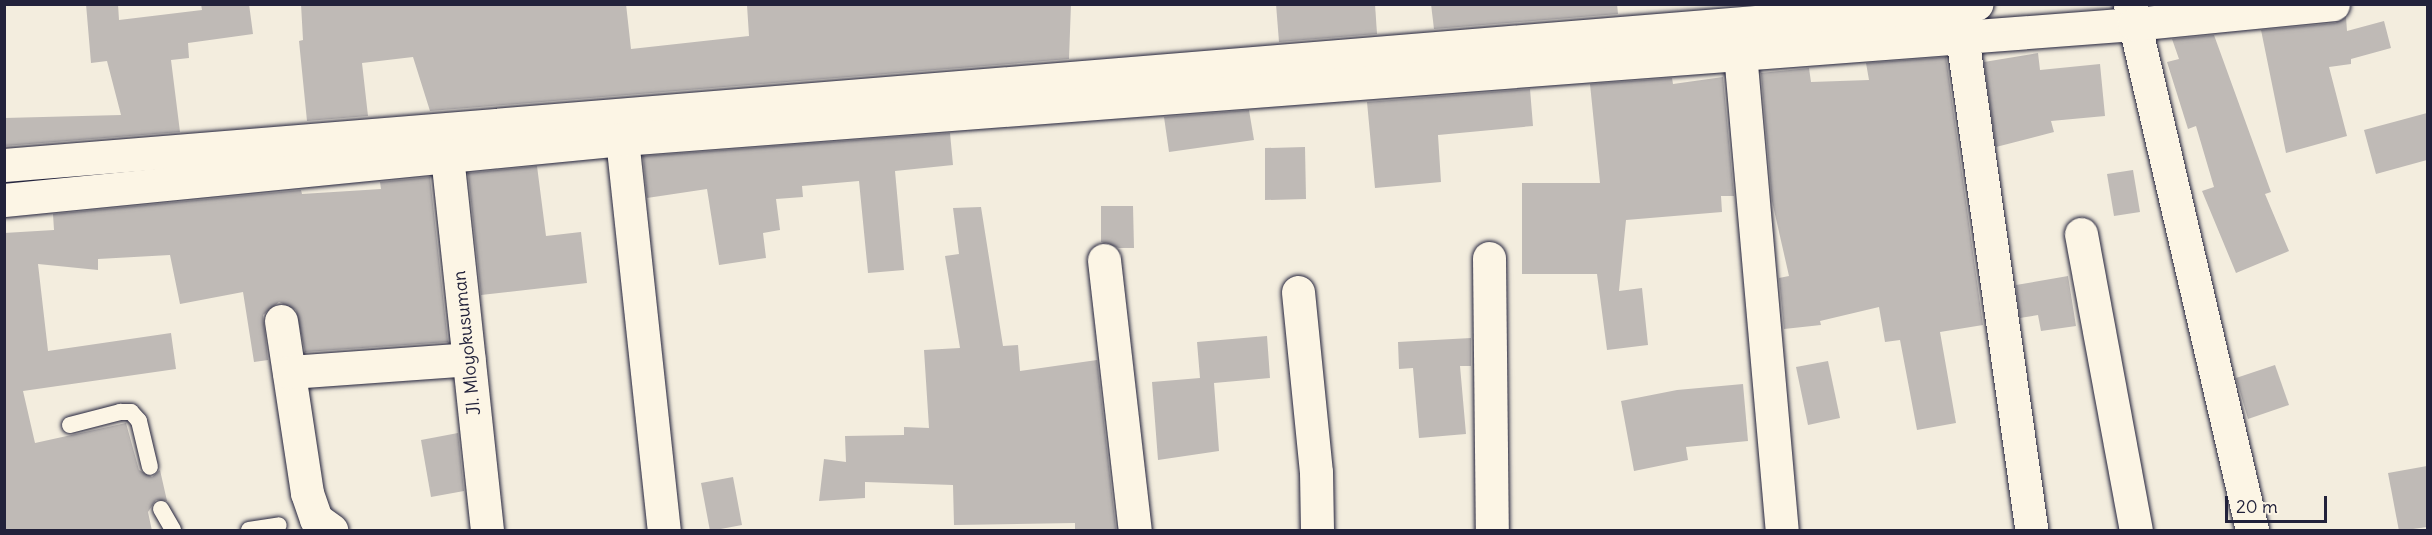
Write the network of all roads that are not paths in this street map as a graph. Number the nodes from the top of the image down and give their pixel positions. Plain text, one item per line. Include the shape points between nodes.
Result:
1 (1976, 4) edge
2 (2333, 4) edge
3 (2132, 14) edge
4 (1962, 36) junction
5 (1740, 53) junction
6 (622, 139) junction
7 (447, 156) junction
8 (4, 165) edge
9 (4, 200) edge
10 (2081, 234) dead end
11 (1489, 258) dead end
12 (1104, 260) dead end
13 (1298, 292) dead end
14 (280, 321) dead end
15 (469, 359) junction
16 (289, 372) junction
17 (70, 425) dead end
18 (150, 467) dead end
19 (160, 509) dead end
20 (317, 524) edge
21 (279, 525) dead end
22 (173, 531) edge
23 (249, 531) edge
24 (487, 531) edge
25 (664, 531) edge
26 (1135, 531) edge
27 (1317, 531) edge
28 (1492, 531) edge
29 (1782, 531) edge
30 (2031, 531) edge
31 (2136, 531) edge
32 (2252, 531) edge

1 - 8 street
2 - 3 street
3 - 4 street
3 - 32 street
4 - 5 street
4 - 30 street
5 - 6 street
5 - 29 street
6 - 7 street
6 - 25 street
7 - 9 street
7 - 15 street, Jl. Mloyokusuman
10 - 31 street
11 - 28 street
12 - 26 street
13 - 27 street via 1317,472
14 - 16 street
15 - 16 street
15 - 24 street, Jl. Mloyokusuman
16 - 20 street via 307,494
17 - 18 lane via 131,412 139,422
19 - 22 lane
21 - 23 lane

